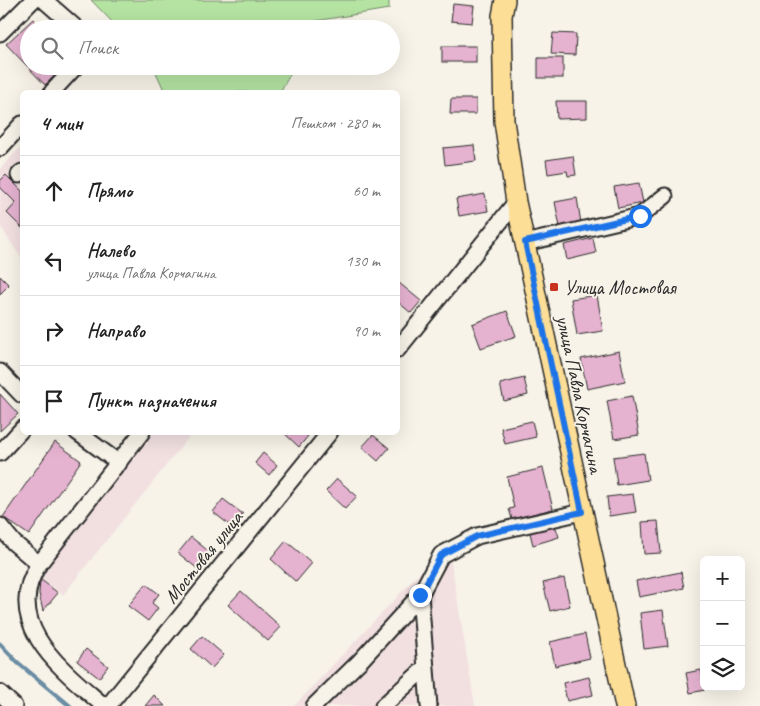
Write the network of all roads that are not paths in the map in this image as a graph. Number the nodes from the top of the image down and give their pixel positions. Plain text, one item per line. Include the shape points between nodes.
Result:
1 (33, 0) edge
2 (44, 0) edge
3 (505, 0) edge
4 (67, 20) edge
5 (0, 33) edge
6 (68, 75) edge
7 (54, 90) edge
8 (20, 126) edge
9 (0, 148) edge
10 (665, 196) dead end
11 (516, 202) junction
12 (525, 242) junction
13 (400, 347) edge
14 (0, 372) edge
15 (20, 394) edge
16 (20, 431) edge
17 (82, 435) edge
18 (140, 435) edge
19 (328, 435) edge
20 (0, 453) edge
21 (118, 463) junction
22 (582, 512) junction
23 (0, 526) edge
24 (39, 564) junction
25 (420, 595) junction
26 (425, 668) junction
27 (0, 693) edge
28 (14, 706) edge
29 (106, 706) edge
30 (314, 706) edge
31 (383, 706) edge
32 (429, 706) edge
33 (625, 706) edge

1 - 5 street
2 - 4 street
3 - 11 main road, улица Павла Корчагина via 502,16 504,121
6 - 7 street
8 - 9 street
10 - 12 street via 640,216
11 - 12 main road, улица Павла Корчагина
11 - 13 street
12 - 22 main road, улица Павла Корчагина
14 - 15 street
16 - 20 street
17 - 21 street
18 - 21 street
19 - 29 street, Мостовая улица
21 - 24 street
22 - 25 street via 477,536 441,555
22 - 33 main road, улица Павла Корчагина
23 - 24 street
24 - 29 street via 30,582 27,602 34,633 56,665
25 - 26 street
25 - 30 street
26 - 31 street
26 - 32 street
27 - 28 street

